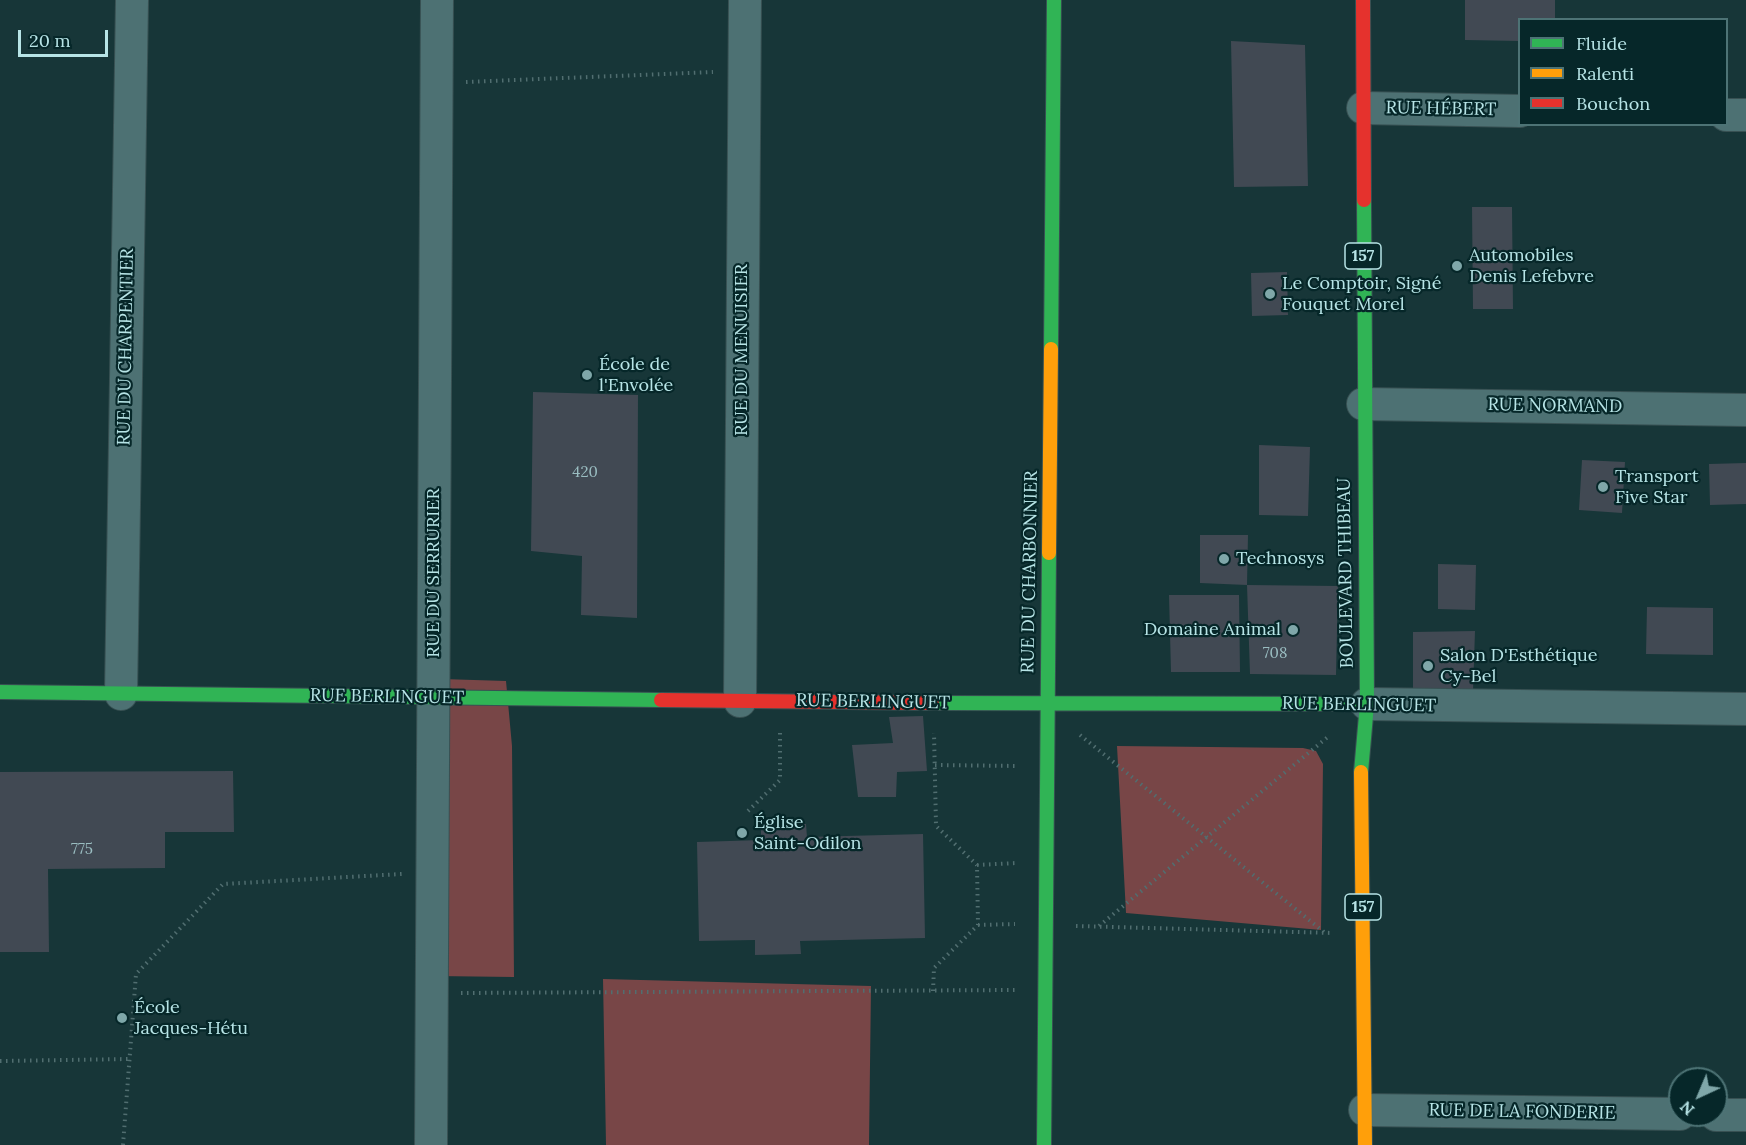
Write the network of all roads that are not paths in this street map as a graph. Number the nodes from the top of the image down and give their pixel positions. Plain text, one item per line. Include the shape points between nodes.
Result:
1 (132, 0) edge
2 (436, 0) edge
3 (745, 0) edge
4 (1054, 0) edge
5 (1363, 0) edge
6 (1363, 108) junction
7 (1518, 111) edge
8 (1728, 115) edge
9 (1746, 115) edge
10 (1363, 404) junction
11 (1746, 410) edge
12 (0, 692) edge
13 (121, 694) junction
14 (434, 697) junction
15 (740, 701) junction
16 (1047, 704) junction
17 (1366, 704) junction
18 (1746, 709) edge
19 (1365, 1110) junction
20 (1668, 1114) edge
21 (1728, 1115) edge
22 (1746, 1115) edge
23 (431, 1145) edge
24 (1044, 1145) edge
25 (1365, 1145) edge

1 - 13 street, RUE DU CHARPENTIER
2 - 14 street, RUE DU SERRURIER
3 - 15 street, RUE DU MENUISIER
4 - 16 street, RUE DU CHARBONNIER
5 - 6 street, BOULEVARD THIBEAU / 157
6 - 7 street, RUE HÉBERT
6 - 10 street, BOULEVARD THIBEAU / 157
8 - 9 street
10 - 11 street, RUE NORMAND
10 - 17 street, BOULEVARD THIBEAU / 157
12 - 13 street, RUE BERLINGUET
13 - 14 street, RUE BERLINGUET
14 - 15 street, RUE BERLINGUET
14 - 23 street, RUE DU SERRURIER
15 - 16 street, RUE BERLINGUET
16 - 17 street, RUE BERLINGUET
16 - 24 street, RUE DU CHARBONNIER
17 - 18 street, RUE BERLINGUET
17 - 19 street, BOULEVARD THIBEAU / 157 via 1361,754
19 - 20 street, RUE DE LA FONDERIE
19 - 25 street, BOULEVARD THIBEAU / 157
21 - 22 street

